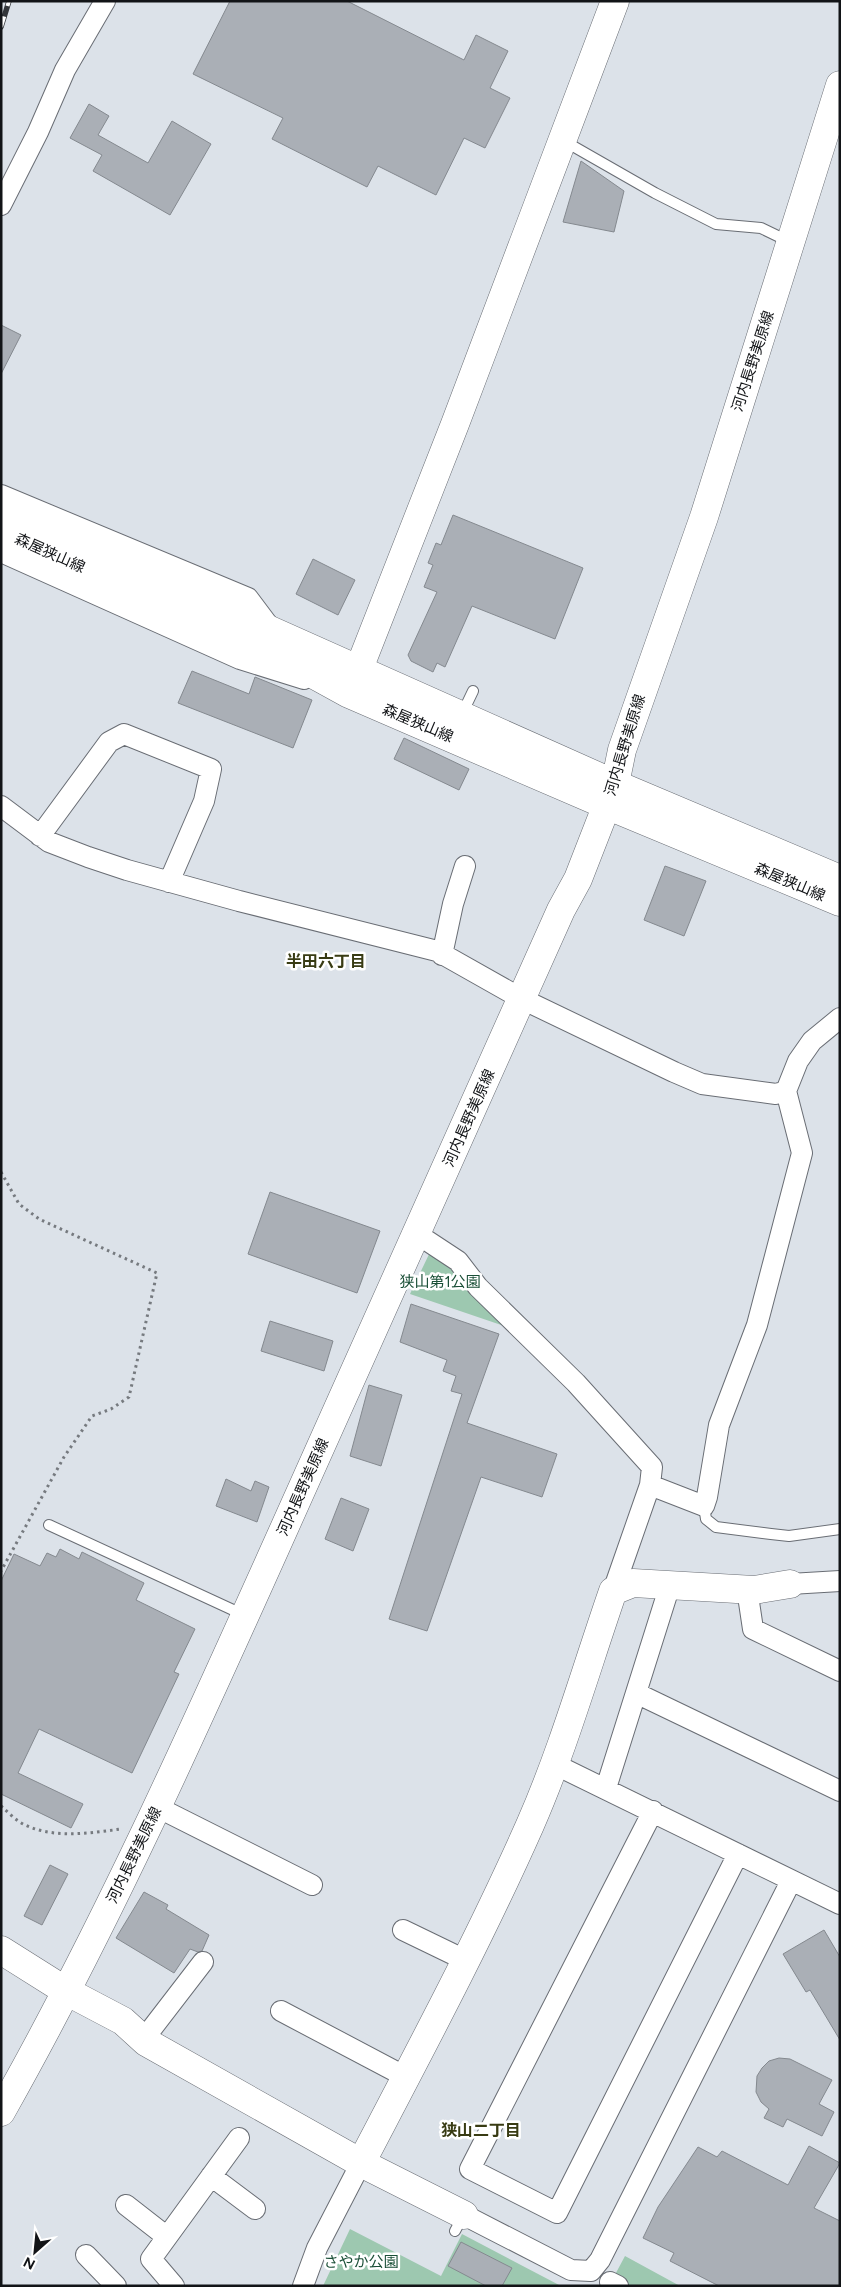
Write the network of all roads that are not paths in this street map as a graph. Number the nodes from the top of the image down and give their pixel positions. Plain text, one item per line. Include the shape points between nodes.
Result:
1 (105, 1) edge
2 (615, 1) edge
3 (840, 85) edge
4 (563, 141) junction
5 (1, 205) edge
6 (790, 242) junction
7 (1, 494) edge
8 (1, 510) edge
9 (1, 532) edge
10 (20, 540) edge
11 (272, 630) junction
12 (359, 668) junction
13 (349, 694) junction
14 (610, 794) junction
15 (1, 806) edge
16 (40, 836) junction
17 (465, 866) dead end
18 (840, 879) edge
19 (169, 882) junction
20 (840, 902) edge
21 (442, 955) junction
22 (522, 1000) junction
23 (840, 1018) edge
24 (786, 1091) junction
25 (417, 1234) junction
26 (650, 1485) junction
27 (704, 1506) junction
28 (49, 1525) dead end
29 (840, 1529) edge
30 (840, 1581) edge
31 (790, 1584) joint
32 (670, 1585) junction
33 (747, 1589) junction
34 (613, 1590) junction
35 (245, 1615) junction
36 (840, 1671) edge
37 (636, 1692) junction
38 (554, 1764) junction
39 (606, 1788) junction
40 (840, 1791) edge
41 (157, 1807) junction
42 (653, 1811) junction
43 (738, 1854) junction
44 (791, 1881) junction
45 (312, 1885) dead end
46 (840, 1904) edge
47 (403, 1930) dead end
48 (1, 1950) edge
49 (465, 1960) junction
50 (203, 1962) dead end
51 (66, 1991) junction
52 (281, 2011) dead end
53 (143, 2040) junction
54 (406, 2077) junction
55 (1, 2112) edge
56 (239, 2138) dead end
57 (361, 2163) junction
58 (211, 2176) junction
59 (126, 2205) dead end
60 (255, 2209) dead end
61 (459, 2223) joint
62 (167, 2237) junction
63 (86, 2255) dead end
64 (116, 2286) edge
65 (174, 2286) edge
66 (303, 2286) edge

1 - 5 street via 65,70
2 - 4 main road
3 - 6 main road, 河内長野美原線
4 - 6 lane via 716,224 761,228
4 - 12 main road
6 - 14 main road, 河内長野美原線 via 704,517 622,750
7 - 11 street via 248,598
8 - 10 main road, 森屋狭山線
9 - 10 main road, 森屋狭山線
10 - 11 main road, 森屋狭山線
10 - 13 main road, 森屋狭山線 via 258,644
11 - 12 main road, 森屋狭山線
12 - 13 main road
12 - 14 main road, 森屋狭山線 via 467,703
13 - 14 main road, 森屋狭山線
14 - 18 main road, 森屋狭山線
14 - 20 main road, 森屋狭山線
14 - 22 main road, 河内長野美原線 via 578,879
15 - 16 street
16 - 19 street via 88,857
16 - 19 street via 109,742 124,734 211,769 204,801
17 - 21 street
19 - 21 street via 437,951
21 - 22 street
22 - 24 street via 702,1084 776,1094
22 - 25 main road, 河内長野美原線
23 - 24 street via 812,1041 798,1061
24 - 27 street via 802,1153 757,1325 719,1425
25 - 26 street via 458,1260 478,1287 576,1383 652,1467
25 - 35 main road, 河内長野美原線
26 - 27 street
26 - 34 street
27 - 29 lane via 706,1519 716,1527 789,1536
28 - 35 lane
30 - 31 street
31 - 33 main road
32 - 33 main road
32 - 34 main road via 633,1583
32 - 37 street
33 - 36 street via 753,1629
34 - 38 main road
35 - 41 main road, 河内長野美原線
37 - 39 street
37 - 40 street
38 - 39 street
38 - 49 main road via 530,1825
39 - 42 street
41 - 45 street
41 - 51 main road, 河内長野美原線 via 96,1936
42 - 43 street
42 - 43 street via 470,2169 557,2214
43 - 44 street
44 - 46 street
44 - 61 street via 600,2260 590,2271 571,2270
47 - 49 street
48 - 51 main road
49 - 54 main road
50 - 53 street
51 - 53 main road via 123,2021
51 - 55 main road, 河内長野美原線
52 - 54 street
53 - 57 main road
54 - 57 main road
56 - 58 street
57 - 61 main road
57 - 66 street via 317,2248
58 - 60 street
58 - 62 street
59 - 62 street
62 - 65 street via 151,2259
63 - 64 street

